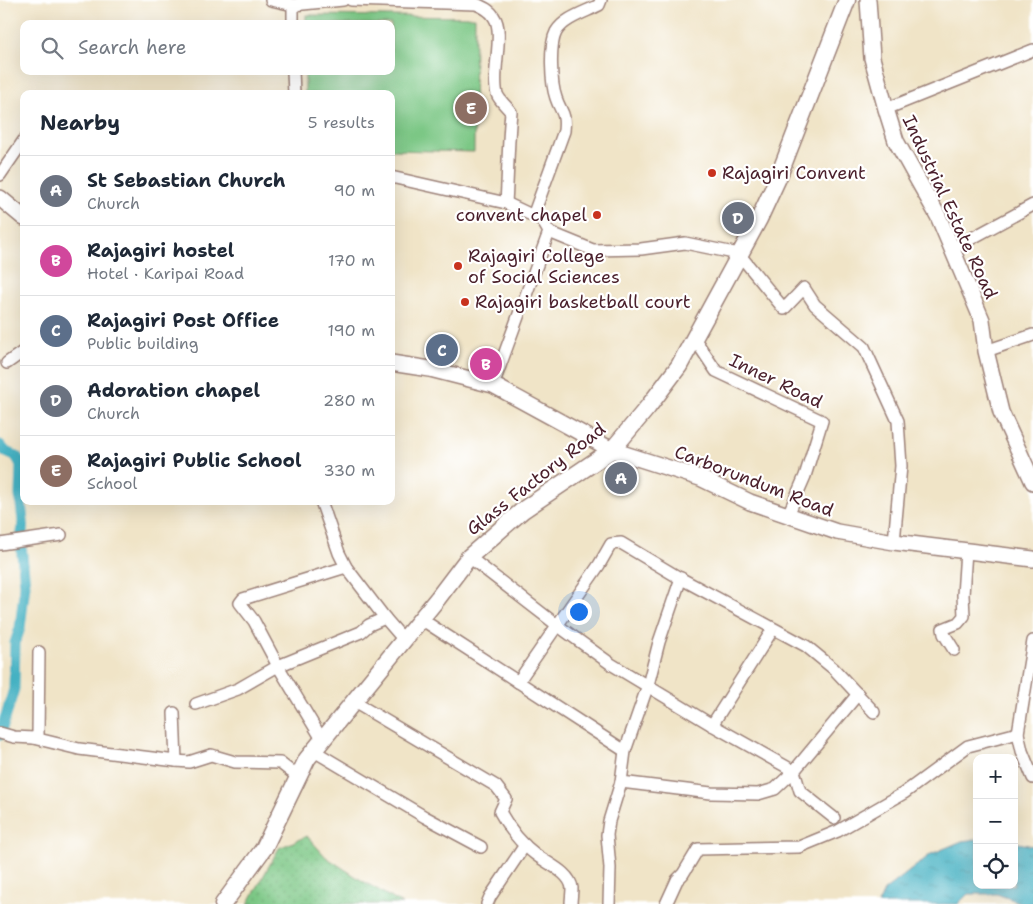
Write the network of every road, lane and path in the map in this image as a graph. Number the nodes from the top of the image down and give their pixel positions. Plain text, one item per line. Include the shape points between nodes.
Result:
1 (271, 0) edge
2 (343, 0) edge
3 (351, 0) edge
4 (601, 0) edge
5 (847, 0) edge
6 (868, 0) edge
7 (293, 6) junction
8 (293, 20) edge
9 (1033, 50) edge
10 (294, 75) edge
11 (294, 90) edge
12 (886, 110) junction
13 (20, 146) edge
14 (0, 175) edge
15 (395, 178) edge
16 (0, 198) edge
17 (506, 203) junction
18 (1033, 205) edge
19 (20, 215) edge
20 (533, 216) junction
21 (549, 232) junction
22 (952, 249) junction
23 (740, 254) junction
24 (1033, 335) edge
25 (694, 338) junction
26 (986, 351) junction
27 (20, 355) edge
28 (7, 363) dead end
29 (395, 364) edge
30 (493, 385) junction
31 (612, 450) junction
32 (1033, 482) edge
33 (322, 505) edge
34 (788, 515) junction
35 (61, 535) dead end
36 (894, 542) junction
37 (0, 544) edge
38 (966, 550) junction
39 (469, 556) junction
40 (1033, 559) edge
41 (346, 567) junction
42 (681, 578) junction
43 (385, 618) junction
44 (421, 619) junction
45 (557, 625) junction
46 (773, 629) junction
47 (404, 640) junction
48 (1033, 641) edge
49 (954, 650) dead end
50 (39, 652) dead end
51 (278, 666) junction
52 (518, 682) junction
53 (648, 685) junction
54 (858, 694) junction
55 (354, 702) junction
56 (196, 704) dead end
57 (174, 712) dead end
58 (874, 712) dead end
59 (712, 725) junction
60 (1018, 733) junction
61 (3, 734) edge
62 (34, 738) junction
63 (318, 746) junction
64 (625, 751) junction
65 (176, 760) junction
66 (794, 771) junction
67 (298, 777) junction
68 (1033, 778) edge
69 (621, 782) junction
70 (834, 818) dead end
71 (525, 845) junction
72 (481, 847) dead end
73 (223, 904) edge
74 (486, 904) edge
75 (571, 904) edge
76 (609, 904) edge
77 (666, 904) edge

1 - 7 street
2 - 7 street
3 - 17 street via 476,4 495,18 498,28 497,95 511,112
4 - 20 street via 599,6 566,22 556,32 551,71 555,98 566,118
5 - 23 main road, Glass Factory Road via 778,178
6 - 12 street, Industrial Estate Road via 872,58
7 - 8 street
9 - 12 street
10 - 11 street
12 - 22 street, Industrial Estate Road via 896,141 938,216
13 - 14 street
15 - 17 street
16 - 19 street
17 - 20 street
18 - 22 street
20 - 21 street via 542,220
21 - 23 street via 592,250 641,249 684,243
21 - 30 street
22 - 26 street, Industrial Estate Road via 982,320
23 - 25 main road, Glass Factory Road
23 - 36 street via 784,309 804,288 815,305 864,347 898,421 900,433 901,466
24 - 26 street
25 - 31 main road, Glass Factory Road via 679,366
25 - 34 street, Inner Road via 716,371 822,421 805,476
26 - 32 street, Industrial Estate Road via 1002,412
27 - 28 street
29 - 30 street, Carborundum Road via 430,368
30 - 31 street, Carborundum Road
31 - 34 street, Carborundum Road via 700,478 750,502
31 - 39 main road, Glass Factory Road via 523,510
33 - 41 street
34 - 36 street, Carborundum Road via 837,532
35 - 37 street
36 - 38 street, Carborundum Road
38 - 40 street, Carborundum Road
38 - 49 street via 964,616 958,623 943,629
39 - 44 main road, Glass Factory Road
39 - 45 street
41 - 43 street
41 - 51 street via 243,599 240,603 254,621
42 - 45 street via 621,543 611,544
42 - 46 street
42 - 53 street
43 - 47 street
43 - 51 street via 361,632
44 - 47 main road, Glass Factory Road
44 - 52 street
45 - 52 street
45 - 53 street
46 - 54 street via 806,646
46 - 59 street
47 - 55 main road, Glass Factory Road
48 - 60 street
50 - 62 street via 38,735
51 - 56 street via 238,689
51 - 63 street
52 - 64 street
53 - 59 street
53 - 64 street
54 - 58 street
54 - 66 street
55 - 63 main road, Glass Factory Road
55 - 71 street via 496,786 506,799 500,812 508,828
57 - 65 street
59 - 66 street
60 - 68 street
60 - 77 street via 968,746 904,794 838,831 799,847 698,849 676,880
61 - 62 street
62 - 65 street via 80,749
63 - 67 main road, Glass Factory Road
63 - 72 street via 425,817
64 - 69 street
65 - 67 street via 189,762 211,755 235,762 280,763
66 - 69 street via 775,789 758,794 711,793
66 - 70 street via 800,791
67 - 73 main road, Glass Factory Road via 264,848
69 - 76 street via 608,821
71 - 74 street
71 - 75 street via 564,875 572,886

